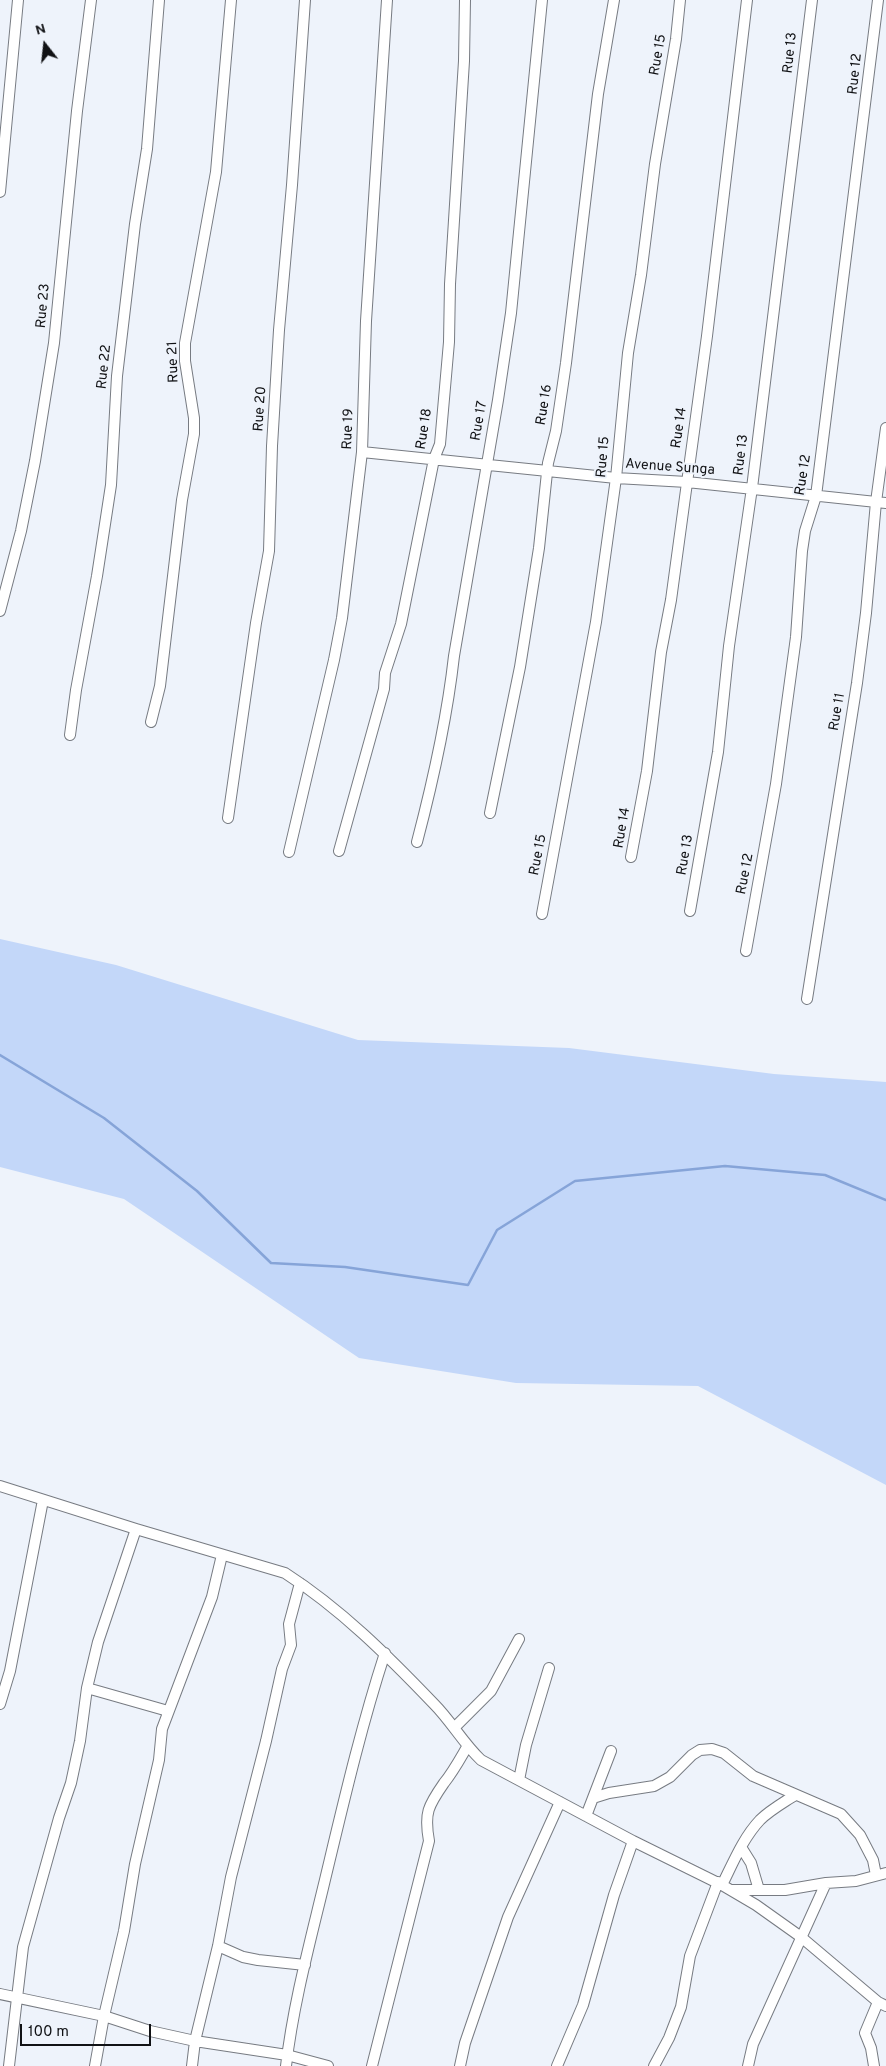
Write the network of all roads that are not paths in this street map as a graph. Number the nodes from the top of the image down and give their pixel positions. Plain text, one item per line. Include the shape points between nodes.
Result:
1 (18, 0) edge
2 (91, 0) edge
3 (159, 0) edge
4 (231, 0) edge
5 (305, 0) edge
6 (387, 0) edge
7 (465, 0) edge
8 (542, 0) edge
9 (614, 0) edge
10 (680, 0) edge
11 (747, 0) edge
12 (812, 0) edge
13 (879, 0) edge
14 (886, 1) edge
15 (0, 192) edge
16 (886, 428) edge
17 (362, 452) junction
18 (434, 459) junction
19 (487, 464) junction
20 (548, 471) junction
21 (616, 478) junction
22 (687, 482) junction
23 (752, 488) junction
24 (816, 496) junction
25 (881, 502) edge
26 (0, 611) edge
27 (151, 722) dead end
28 (70, 735) dead end
29 (490, 813) dead end
30 (228, 818) dead end
31 (418, 842) dead end
32 (339, 851) dead end
33 (289, 852) dead end
34 (631, 858) dead end
35 (690, 911) dead end
36 (542, 914) dead end
37 (746, 951) dead end
38 (807, 999) dead end
39 (0, 1486) edge
40 (42, 1500) junction
41 (136, 1529) junction
42 (222, 1555) junction
43 (300, 1583) junction
44 (518, 1638) dead end
45 (385, 1653) junction
46 (549, 1668) dead end
47 (87, 1688) junction
48 (0, 1704) edge
49 (168, 1711) junction
50 (454, 1728) junction
51 (467, 1747) junction
52 (611, 1751) dead end
53 (519, 1780) junction
54 (795, 1795) junction
55 (593, 1798) junction
56 (560, 1802) junction
57 (586, 1816) junction
58 (633, 1841) junction
59 (742, 1847) junction
60 (881, 1874) edge
61 (826, 1883) junction
62 (720, 1884) junction
63 (731, 1890) junction
64 (759, 1890) junction
65 (801, 1937) junction
66 (218, 1946) junction
67 (305, 1965) junction
68 (0, 1994) edge
69 (17, 1998) junction
70 (882, 2004) edge
71 (104, 2016) junction
72 (195, 2041) junction
73 (287, 2055) junction
74 (9, 2066) edge
75 (95, 2066) edge
76 (192, 2066) edge
77 (286, 2066) edge
78 (328, 2066) edge
79 (372, 2066) edge
80 (460, 2066) edge
81 (557, 2066) edge
82 (654, 2066) edge
83 (748, 2066) edge
84 (874, 2066) edge

1 - 15 street
2 - 26 street, Rue 23 via 54,343 21,531
3 - 28 street, Rue 22 via 147,149 117,376 109,504
4 - 27 street, Rue 21 via 216,172 185,342 194,434 182,500 160,686
5 - 30 street, Rue 20 via 279,330 269,552
6 - 17 street, Rue 19 via 366,321
7 - 18 street, Rue 18 via 449,342 440,444
8 - 19 street, Rue 17 via 511,313
9 - 20 street, Rue 16 via 598,94 565,371
10 - 21 street, Rue 15 via 628,353
11 - 22 street, Rue 14
12 - 23 street, Rue 13
13 - 14 street
13 - 24 street, Rue 12
16 - 25 street, Rue 11
17 - 18 street, Avenue Sunga
17 - 33 street, Rue 19 via 342,618
18 - 19 street, Avenue Sunga
18 - 32 street, Rue 18 via 401,624
19 - 20 street, Avenue Sunga
19 - 31 street, Rue 17 via 442,741
20 - 21 street, Avenue Sunga
20 - 29 street, Rue 16 via 520,667
21 - 22 street, Avenue Sunga
21 - 36 street, Rue 15 via 596,622
22 - 23 street, Avenue Sunga
22 - 34 street, Rue 14 via 647,771
23 - 24 street, Avenue Sunga
23 - 35 street, Rue 13 via 729,646 718,752
24 - 25 street, Avenue Sunga
24 - 37 street, Rue 12 via 803,544 796,637 776,784
25 - 38 street, Rue 11
39 - 40 street
40 - 41 street
40 - 48 street via 10,1671
41 - 42 street
41 - 47 street via 98,1642
42 - 43 street via 285,1573
42 - 49 street via 212,1597
43 - 45 street
43 - 66 street via 289,1624 292,1645 282,1669 231,1877
44 - 50 street via 491,1691
45 - 50 street
45 - 67 street via 364,1718
46 - 53 street
47 - 49 street
47 - 69 street via 71,1784 23,1947
49 - 71 street
50 - 51 street
51 - 53 street via 481,1760
51 - 79 street via 428,1809 426,1826 429,1841
52 - 55 street
53 - 56 street
54 - 55 street via 753,1776 724,1752 712,1749 692,1755 670,1777 654,1786
54 - 59 street via 759,1821
54 - 60 street via 841,1814 860,1835
55 - 57 street
56 - 57 street
56 - 80 street via 508,1917
57 - 58 street
58 - 62 street
58 - 81 street via 583,2005
59 - 62 street
59 - 64 street via 751,1862
60 - 61 street via 856,1881
61 - 64 street via 785,1890
61 - 65 street
62 - 63 street
62 - 82 street via 690,1956 682,2007
63 - 64 street
63 - 65 street
65 - 70 street
65 - 83 street via 753,2044
66 - 67 street via 243,1957
66 - 72 street
67 - 73 street
68 - 69 street
69 - 71 street
69 - 74 street
70 - 84 street via 865,2033
71 - 72 street
71 - 75 street
72 - 73 street
72 - 76 street
73 - 77 street
73 - 78 street

